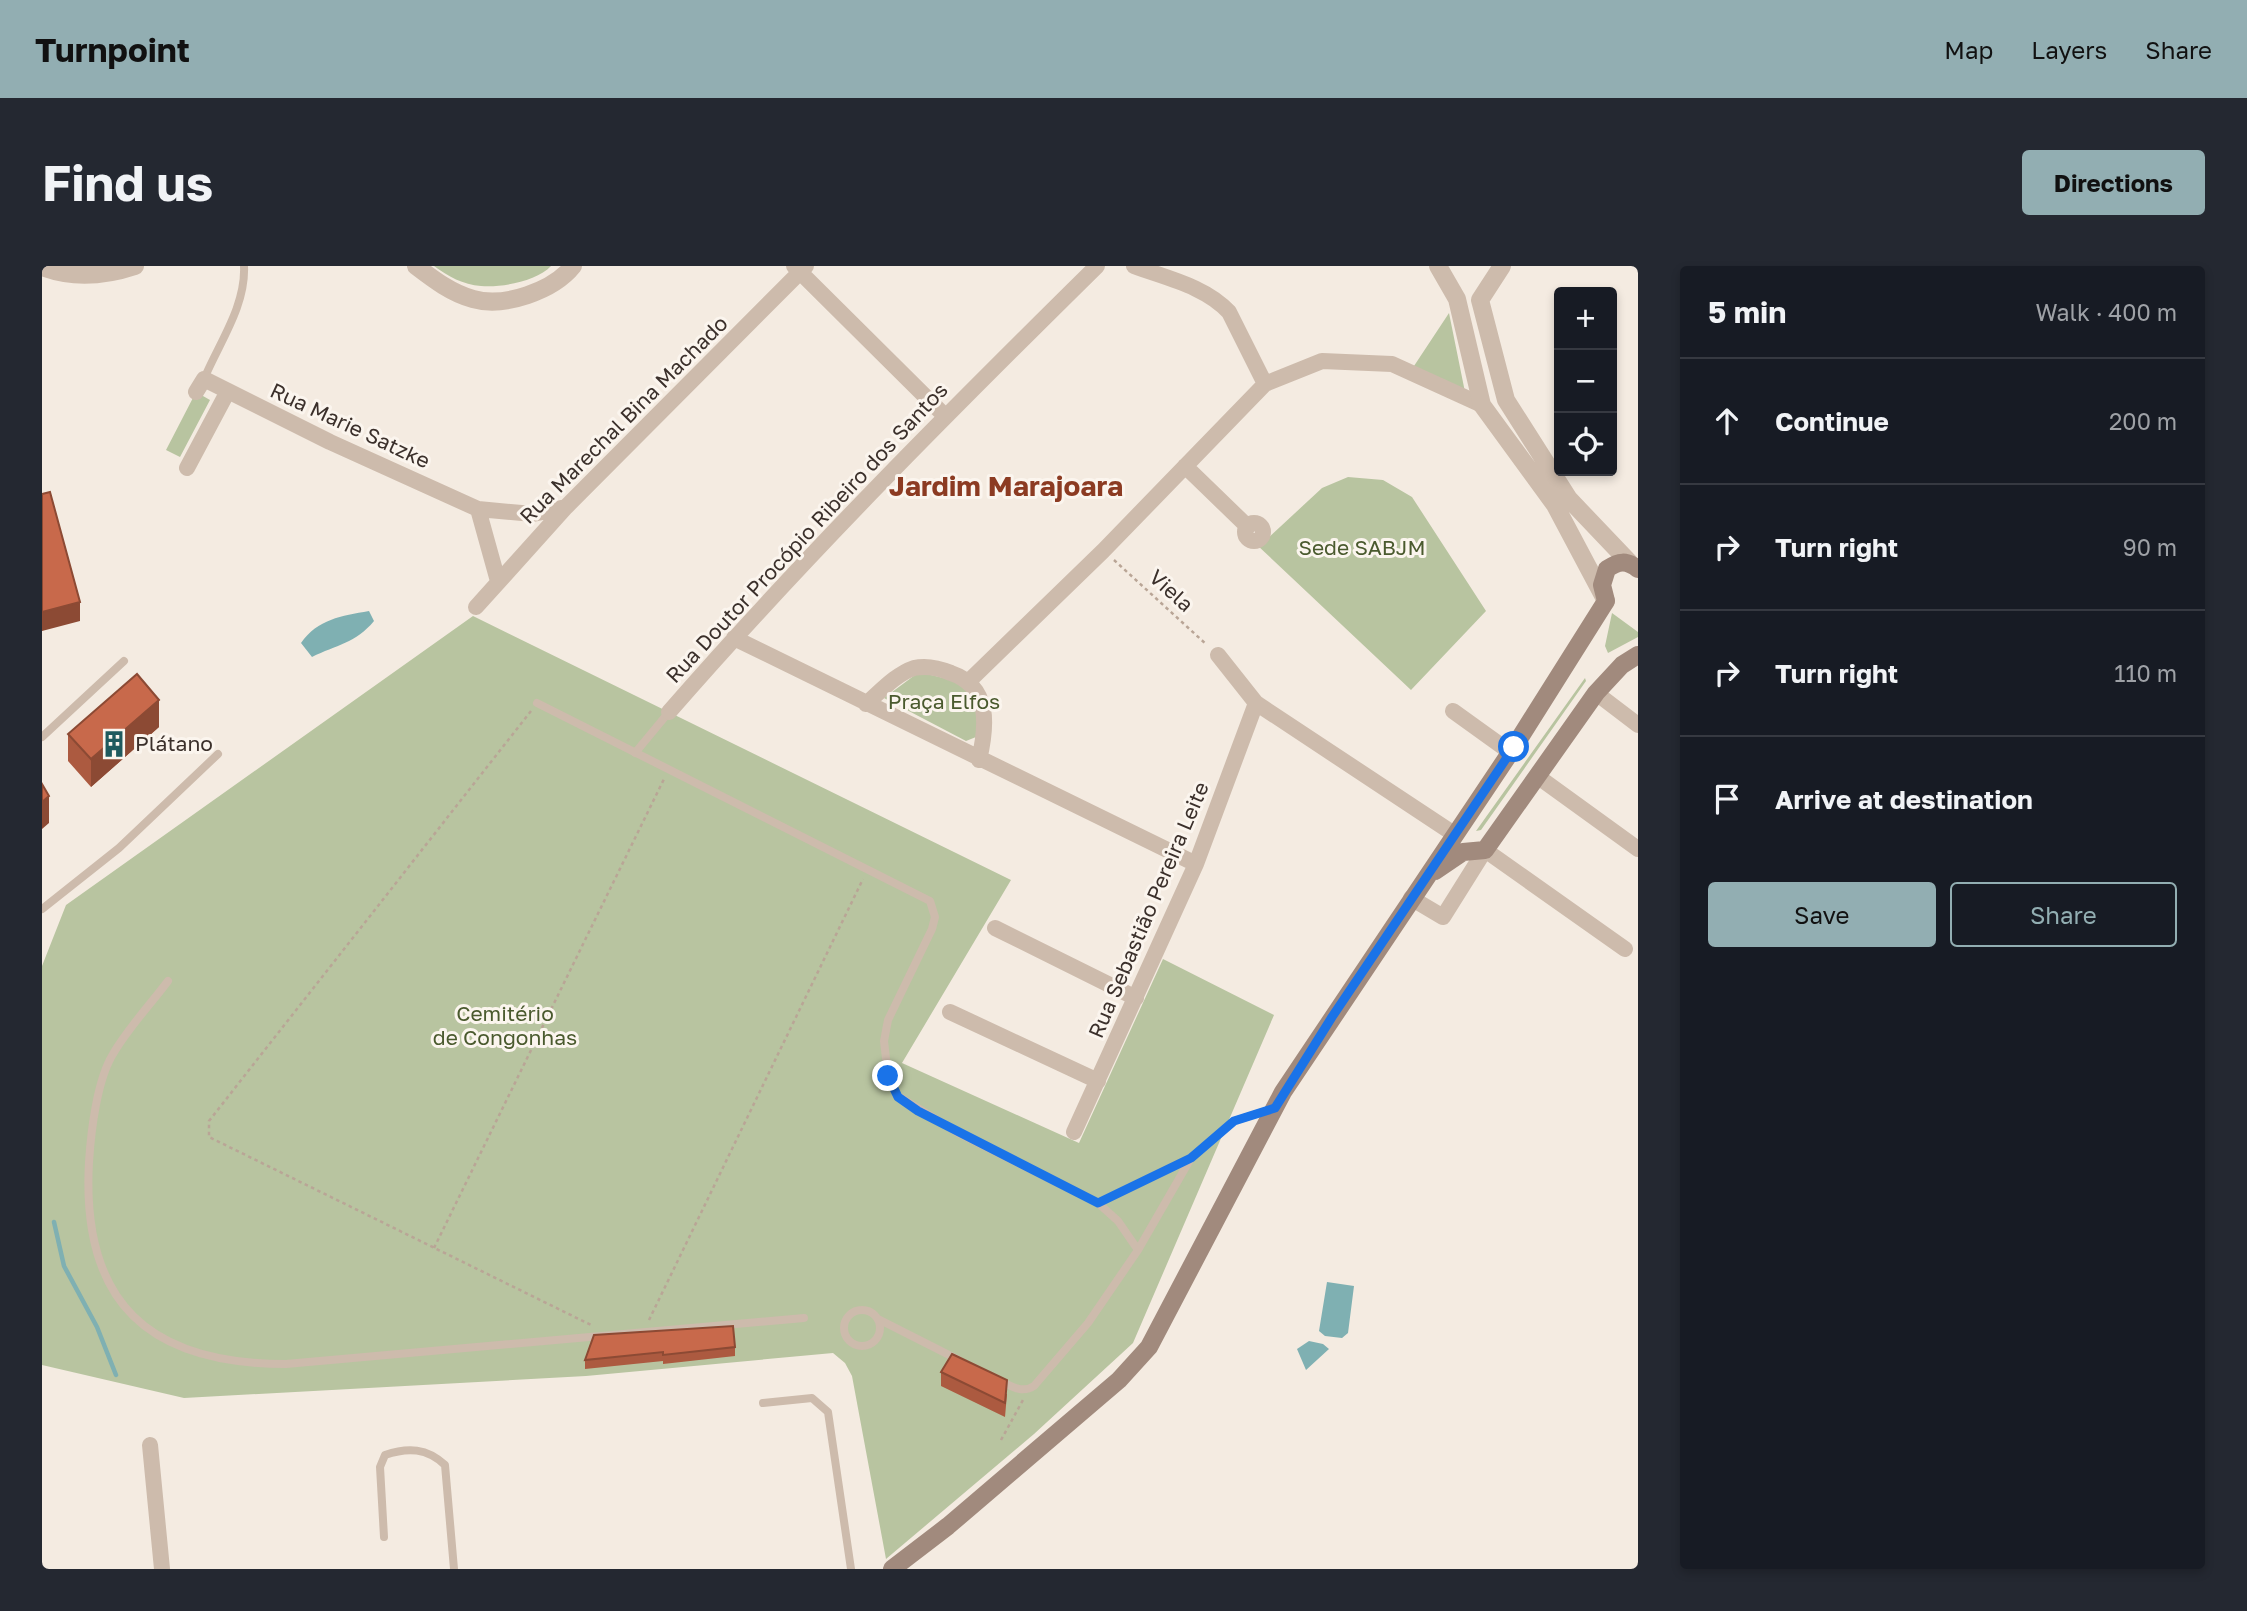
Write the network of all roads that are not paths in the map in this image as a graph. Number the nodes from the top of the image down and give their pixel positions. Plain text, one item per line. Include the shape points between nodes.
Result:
1 (135, 266) edge
2 (244, 266) edge
3 (416, 266) edge
4 (573, 266) edge
5 (1097, 266) edge
6 (1134, 266) edge
7 (1438, 266) edge
8 (1503, 266) edge
9 (42, 267) edge
10 (800, 268) edge
11 (1265, 384) junction
12 (200, 385) joint
13 (228, 391) junction
14 (1506, 400) junction
15 (1482, 405) junction
16 (945, 416) junction
17 (1185, 466) junction
18 (187, 468) dead end
19 (566, 507) junction
20 (478, 509) junction
21 (1264, 538) dead end
22 (1633, 565) edge
23 (498, 581) junction
24 (1606, 601) junction
25 (476, 607) dead end
26 (734, 638) junction
27 (1218, 655) road end
28 (1638, 655) edge
29 (124, 661) dead end
30 (969, 681) junction
31 (1597, 693) junction
32 (537, 703) road end
33 (1256, 703) junction
34 (866, 704) junction
35 (1453, 711) dead end
36 (669, 712) joint
37 (1638, 725) edge
38 (42, 737) edge
39 (635, 752) junction
40 (1510, 752) junction
41 (218, 754) dead end
42 (979, 760) junction
43 (1537, 776) junction
44 (1470, 812) junction
45 (1454, 834) junction
46 (1638, 849) edge
47 (1485, 850) junction
48 (1196, 864) junction
49 (1426, 877) junction
50 (1411, 898) junction
51 (42, 909) edge
52 (995, 928) dead end
53 (1625, 948) dead end
54 (168, 981) dead end
55 (1136, 998) junction
56 (950, 1012) dead end
57 (1098, 1081) junction
58 (1275, 1108) junction
59 (1074, 1132) dead end
60 (1191, 1158) junction
61 (1098, 1203) junction
62 (1138, 1250) junction
63 (804, 1318) dead end
64 (878, 1319) junction
65 (970, 1366) edge
66 (994, 1378) edge
67 (763, 1404) dead end
68 (150, 1445) dead end
69 (384, 1537) dead end
70 (162, 1569) edge
71 (454, 1569) edge
72 (851, 1569) edge
73 (892, 1569) edge

1 - 9 street via 110,275
2 - 12 lane via 241,298
3 - 4 street via 458,295 477,300 527,295 556,282
5 - 16 street, Rua Doutor Procópio Ribeiro dos Santos
6 - 11 street via 1222,304
7 - 15 street via 1457,299
8 - 14 street via 1480,300
10 - 16 street
10 - 19 street, Rua Marechal Bina Machado
11 - 15 street via 1322,361 1392,364
11 - 17 street
12 - 13 street, Rua Marie Satzke
13 - 18 street
13 - 20 street, Rua Marie Satzke
14 - 15 street
14 - 22 street via 1569,499
15 - 24 street via 1555,505
16 - 26 street, Rua Doutor Procópio Ribeiro dos Santos
17 - 21 street via 1248,527 1250,539
17 - 30 street
19 - 20 street, Rua Marie Satzke via 533,514
19 - 23 street, Rua Marechal Bina Machado
20 - 23 street
22 - 24 main road via 1617,562 1607,569 1602,585
23 - 25 street, Rua Marechal Bina Machado
24 - 40 main road
26 - 34 street
26 - 36 street, Rua Doutor Procópio Ribeiro dos Santos
27 - 33 street
28 - 31 main road via 1622,665
29 - 38 lane
30 - 34 street via 937,668 911,669
30 - 42 street via 983,704 986,721
31 - 37 street
31 - 43 main road
32 - 39 lane
33 - 45 street
33 - 48 street, Rua Sebastião Pereira Leite
34 - 42 street
35 - 40 street
36 - 39 lane
39 - 61 lane via 922,894 934,908 932,929 888,1020 884,1041 888,1076 898,1097 960,1134
40 - 44 main road
41 - 51 lane via 119,848
42 - 48 street
43 - 46 street
43 - 47 main road
44 - 45 main road
44 - 47 main road via 1472,831
45 - 49 main road
47 - 49 main road via 1463,852
47 - 50 street via 1443,917
47 - 53 street
48 - 55 street, Rua Sebastião Pereira Leite
49 - 50 main road
50 - 58 main road
52 - 55 street
54 - 63 lane via 112,1055 96,1107 88,1189 105,1276 122,1306 151,1333 191,1353 241,1364 286,1364
55 - 57 street, Rua Sebastião Pereira Leite
56 - 57 street
57 - 59 street, Rua Sebastião Pereira Leite
58 - 60 lane via 1234,1121
58 - 73 main road via 1149,1347 1119,1380
60 - 61 lane
60 - 62 lane
61 - 62 lane via 1118,1221
62 - 66 lane via 1054,1367 1028,1390
64 - 64 lane via 869,1311 852,1313 845,1322 848,1338 863,1345 874,1341 880,1331
64 - 65 lane
67 - 72 lane via 811,1398 828,1412
68 - 70 street
69 - 71 lane via 380,1467 385,1455 403,1448 432,1453 445,1465

